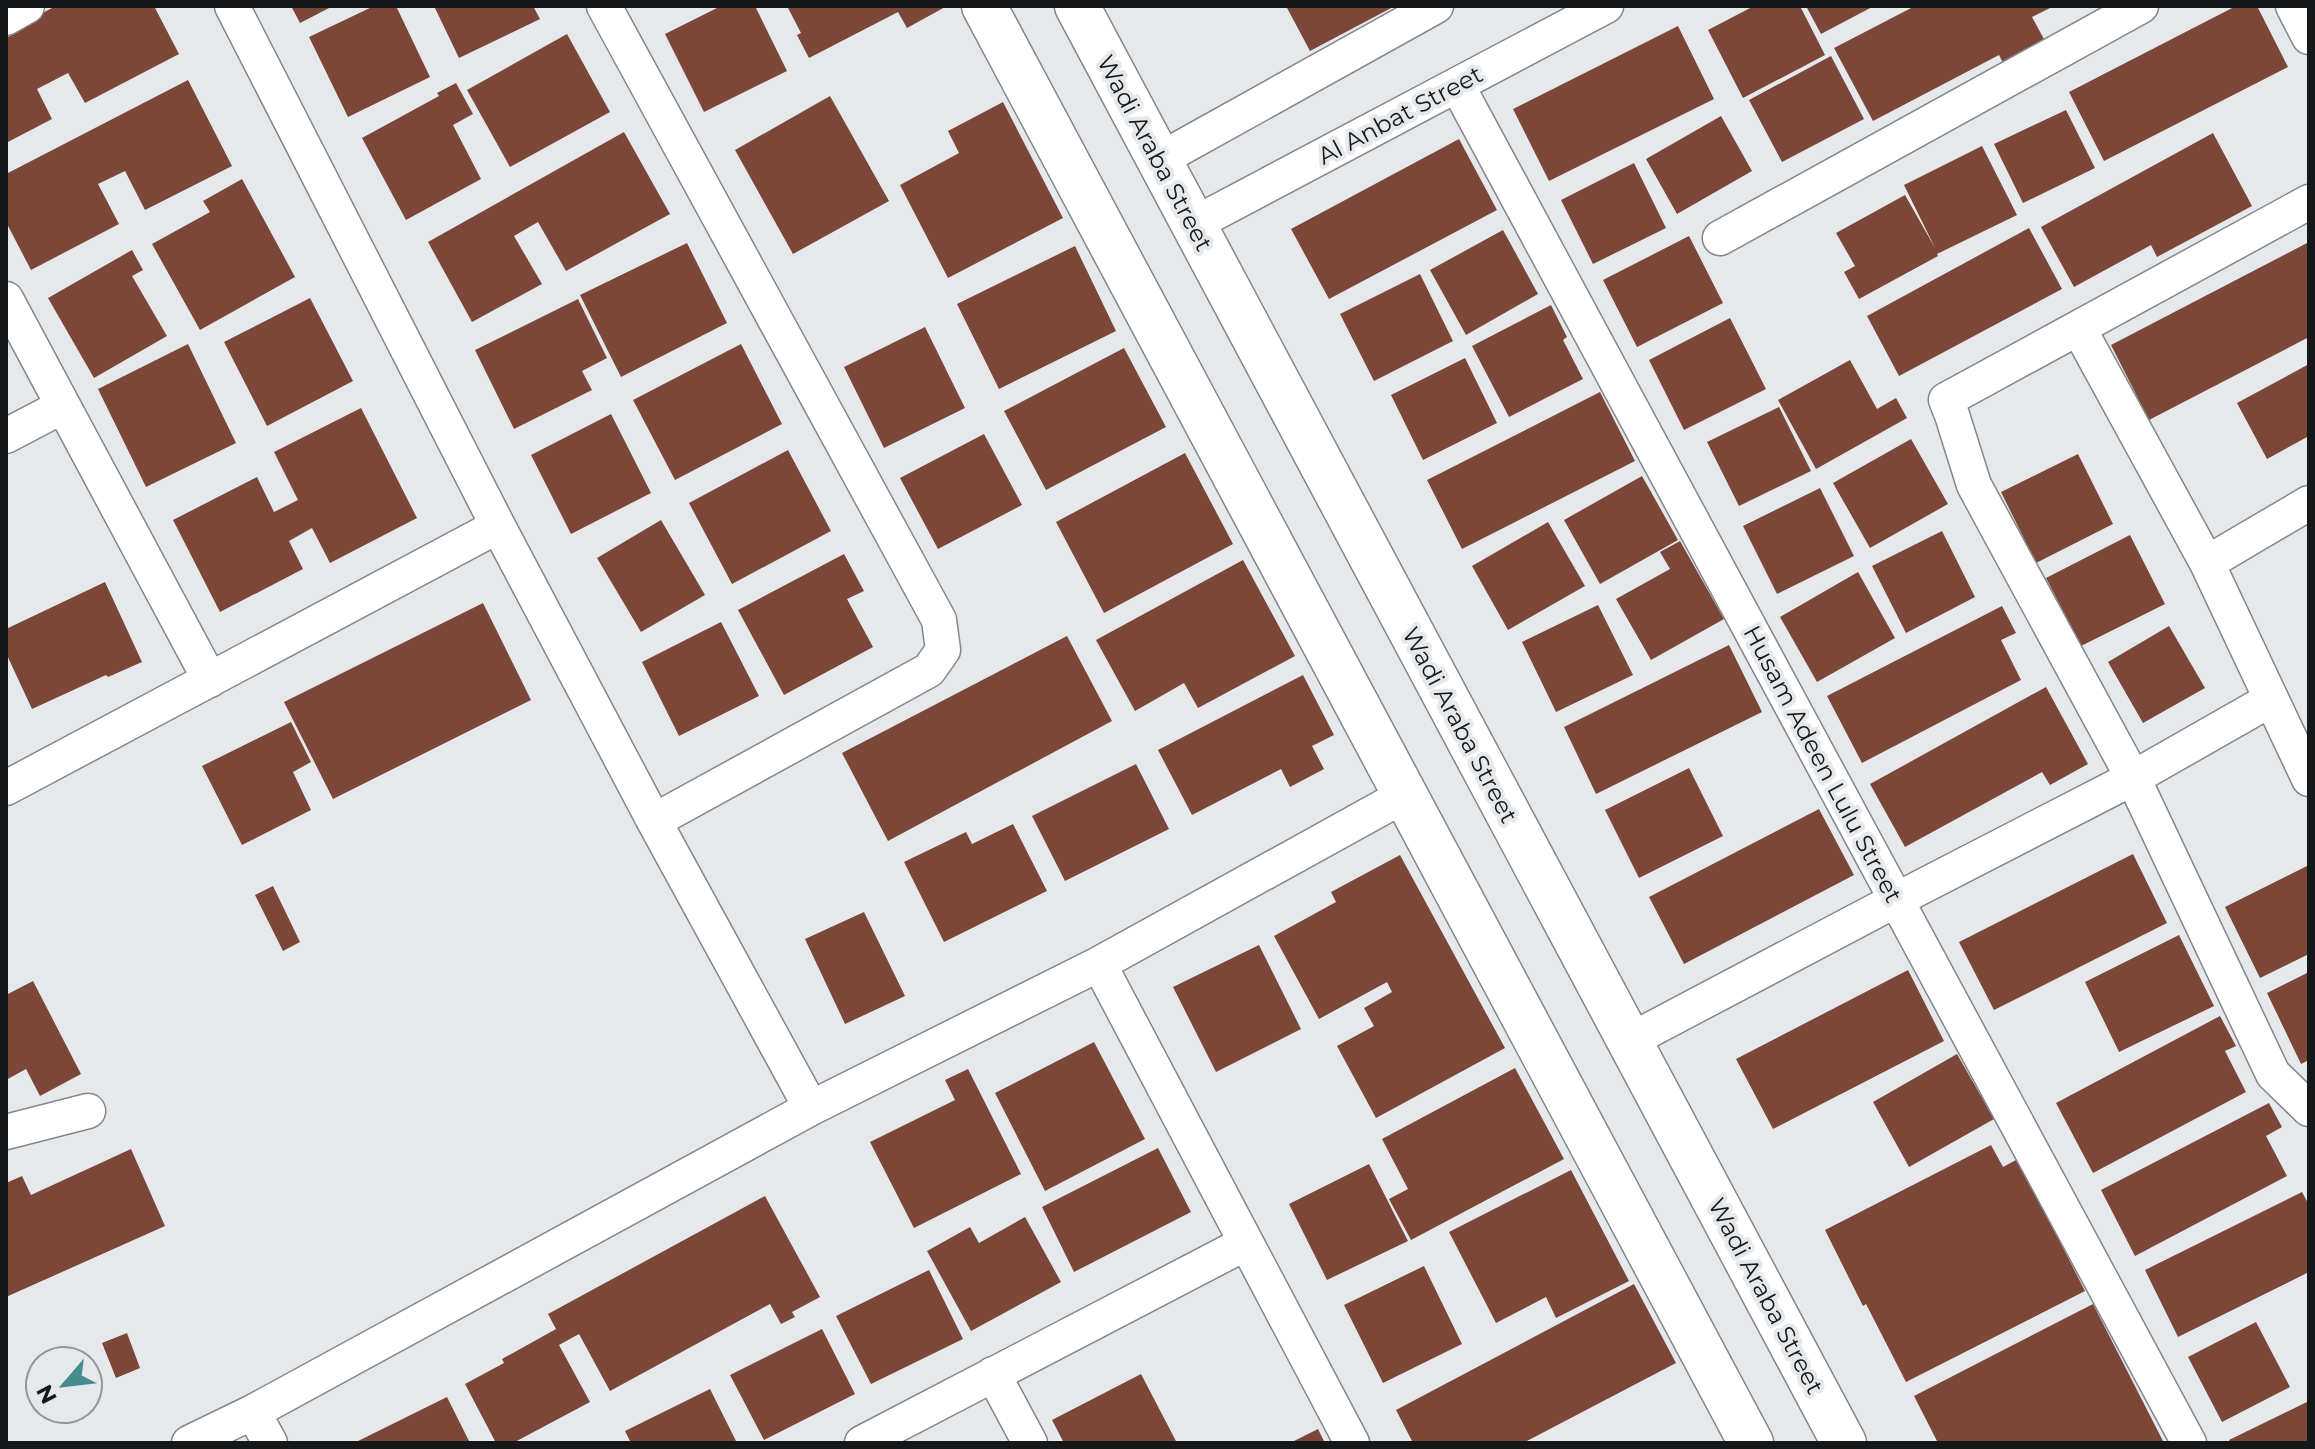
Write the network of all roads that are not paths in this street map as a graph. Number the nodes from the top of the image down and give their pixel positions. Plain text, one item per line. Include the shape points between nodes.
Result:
1 (27, 6) edge
2 (232, 6) edge
3 (604, 6) edge
4 (984, 6) edge
5 (1077, 6) edge
6 (1606, 6) edge
7 (2141, 6) edge
8 (2293, 6) edge
9 (1425, 9) edge
10 (6, 18) edge
11 (2309, 37) edge
12 (1457, 85) junction
13 (1159, 160) junction
14 (2309, 202) edge
15 (1194, 224) junction
16 (1720, 238) dead end
17 (6, 299) edge
18 (2079, 329) junction
19 (63, 406) junction
20 (6, 436) edge
21 (2309, 503) edge
22 (498, 526) junction
23 (2207, 563) junction
24 (210, 680) junction
25 (2270, 700) junction
26 (2133, 778) junction
27 (2309, 779) edge
28 (6, 788) edge
29 (1405, 795) junction
30 (654, 821) junction
31 (1896, 900) junction
32 (1099, 964) junction
33 (1629, 1041) junction
34 (811, 1108) junction
35 (2309, 1109) edge
36 (88, 1111) dead end
37 (6, 1132) edge
38 (1246, 1243) junction
39 (993, 1374) junction
40 (253, 1412) junction
41 (189, 1443) edge
42 (270, 1443) edge
43 (862, 1443) edge
44 (1030, 1443) edge
45 (1352, 1443) edge
46 (1751, 1443) edge
47 (1844, 1443) edge
48 (2189, 1443) edge

1 - 10 street
2 - 22 street
3 - 30 street via 939,620 943,650 929,670
4 - 29 main road
5 - 13 main road, Wadi Araba Street
6 - 12 street, Al Anbat Street
7 - 16 street
8 - 11 street
9 - 13 street
12 - 15 street, Al Anbat Street
12 - 31 street, Husam Adeen Lulu Street
13 - 15 main road, Wadi Araba Street
14 - 18 street
15 - 33 main road, Wadi Araba Street
17 - 19 street
18 - 23 street
18 - 26 street via 1946,400 1974,485
19 - 20 street
19 - 24 street
21 - 23 street
22 - 24 street
22 - 30 street
23 - 25 street
24 - 28 street
25 - 26 street
25 - 27 street
26 - 31 street
26 - 35 street via 2273,1074
29 - 32 street
29 - 46 main road
30 - 34 street
31 - 33 street
31 - 48 street, Husam Adeen Lulu Street
32 - 34 street
32 - 38 street
33 - 47 main road, Wadi Araba Street
34 - 40 street
36 - 37 street
38 - 39 street
38 - 45 street
39 - 43 street
39 - 44 street
40 - 41 street
40 - 42 street

